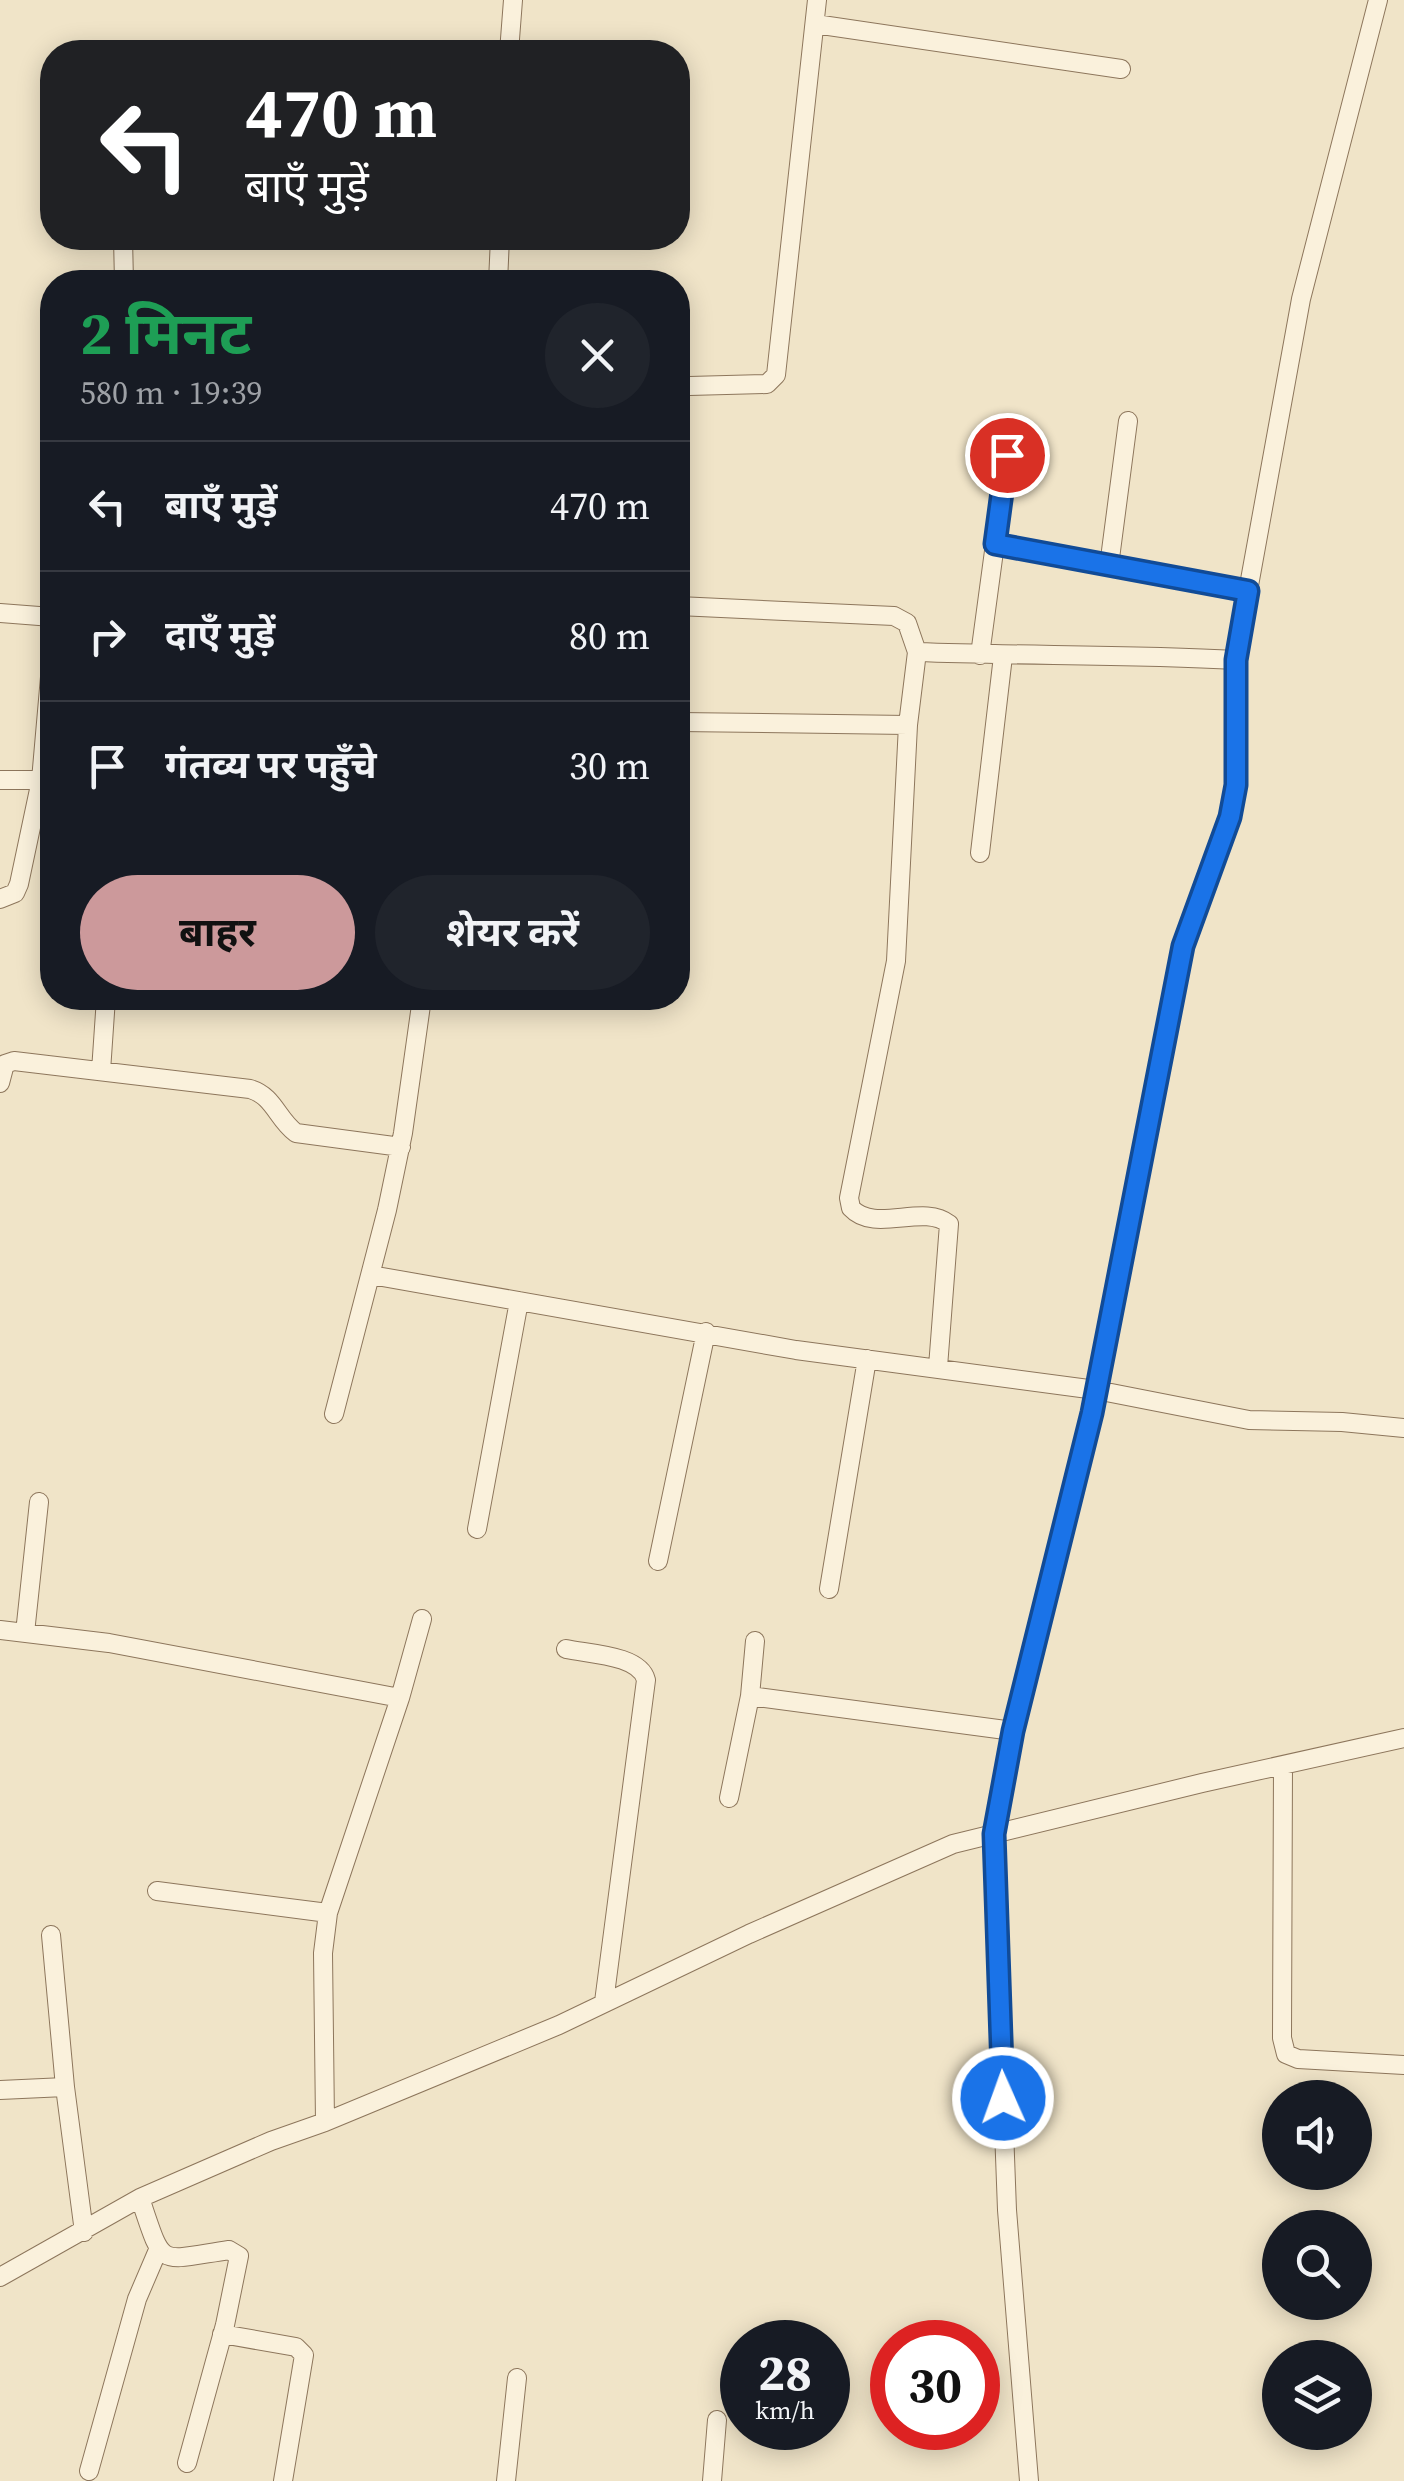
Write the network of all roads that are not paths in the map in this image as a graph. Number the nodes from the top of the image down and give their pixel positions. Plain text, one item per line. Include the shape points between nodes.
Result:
1 (513, 0) edge
2 (817, 0) edge
3 (1378, 0) edge
4 (815, 24) junction
5 (510, 40) edge
6 (1121, 69) dead end
7 (690, 386) edge
8 (1128, 421) dead end
9 (1011, 425) dead end
10 (995, 544) junction
11 (1109, 566) junction
12 (1248, 591) junction
13 (690, 606) edge
14 (0, 613) edge
15 (40, 616) edge
16 (918, 652) junction
17 (980, 655) junction
18 (1002, 656) junction
19 (1236, 660) junction
20 (690, 722) edge
21 (908, 726) junction
22 (0, 780) edge
23 (40, 780) edge
24 (40, 789) edge
25 (980, 854) dead end
26 (0, 899) edge
27 (105, 1010) edge
28 (420, 1010) edge
29 (101, 1071) junction
30 (0, 1084) edge
31 (401, 1147) junction
32 (371, 1274) junction
33 (518, 1301) junction
34 (706, 1332) junction
35 (867, 1359) junction
36 (938, 1367) junction
37 (1096, 1390) junction
38 (334, 1414) dead end
39 (1404, 1428) edge
40 (39, 1502) dead end
41 (477, 1528) dead end
42 (658, 1562) dead end
43 (828, 1588) dead end
44 (422, 1620) dead end
45 (0, 1630) edge
46 (25, 1633) junction
47 (755, 1641) dead end
48 (566, 1649) dead end
49 (750, 1696) junction
50 (400, 1698) junction
51 (1013, 1731) junction
52 (1404, 1738) edge
53 (1283, 1766) junction
54 (729, 1798) dead end
55 (994, 1834) junction
56 (158, 1891) dead end
57 (328, 1913) junction
58 (51, 1936) dead end
59 (604, 2002) junction
60 (1404, 2065) edge
61 (66, 2087) junction
62 (0, 2090) edge
63 (325, 2122) junction
64 (140, 2198) junction
65 (84, 2232) junction
66 (158, 2250) junction
67 (0, 2277) edge
68 (222, 2334) junction
69 (517, 2378) dead end
70 (718, 2420) dead end
71 (188, 2463) dead end
72 (89, 2472) dead end
73 (282, 2481) edge
74 (506, 2481) edge
75 (712, 2481) edge
76 (1029, 2481) edge

1 - 5 street
2 - 4 street
3 - 12 street via 1302,298
4 - 6 street
4 - 7 street via 776,376 767,384
8 - 11 street
9 - 10 street
10 - 11 street
10 - 17 street
11 - 12 street
12 - 19 street
13 - 16 street via 894,616 906,623
14 - 15 street
16 - 17 street
16 - 21 street
17 - 18 street
18 - 19 street via 1126,653
18 - 25 street
19 - 37 street via 1230,817 1183,946
20 - 21 street
21 - 36 street via 896,961 849,1198 866,1218 936,1218 948,1224
22 - 23 street
24 - 26 street via 20,884
27 - 29 street
28 - 31 street
29 - 30 street via 14,1061 5,1064
29 - 31 street via 250,1089 271,1101 296,1133
31 - 32 street
32 - 33 street
32 - 38 street
33 - 34 street
33 - 41 street
34 - 35 street
34 - 42 street
35 - 36 street
35 - 43 street
36 - 37 street
37 - 39 street via 1248,1420
37 - 51 street
40 - 46 street
44 - 50 street
45 - 46 street
46 - 50 street
47 - 49 street
48 - 59 street via 633,1663 646,1680
49 - 51 street
49 - 54 street
50 - 57 street
51 - 55 street
52 - 53 street
53 - 55 street
53 - 60 street via 1286,2054
55 - 59 street via 953,1844
55 - 76 street via 1008,2210
56 - 57 street
57 - 63 street
58 - 61 street
59 - 63 street
61 - 62 street
61 - 65 street
63 - 64 street
64 - 65 street
64 - 66 street
65 - 67 street
66 - 68 street via 175,2258 230,2250 239,2256
66 - 72 street via 137,2300
68 - 71 street
68 - 73 street via 296,2347 304,2356
69 - 74 street
70 - 75 street

